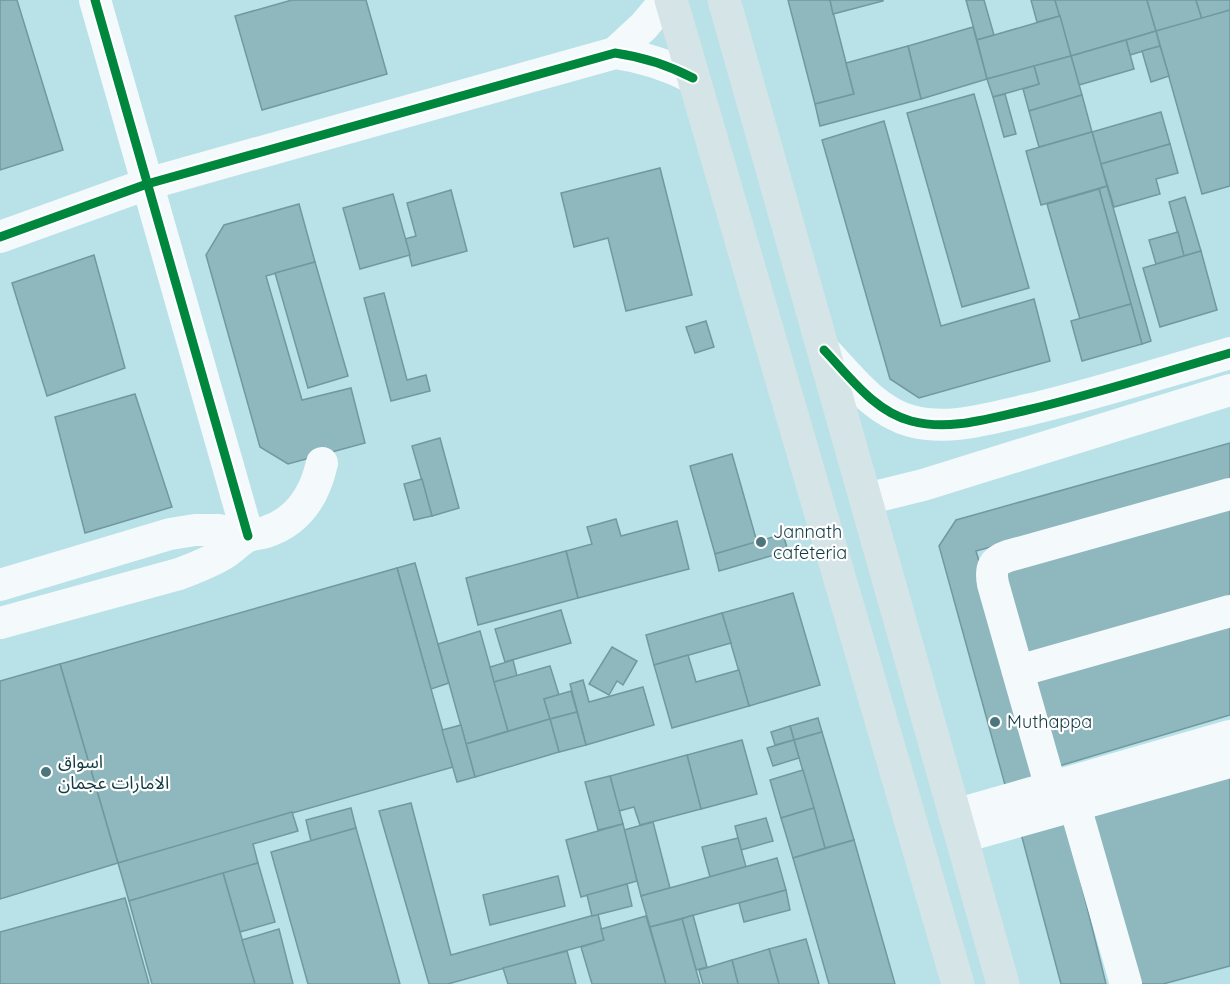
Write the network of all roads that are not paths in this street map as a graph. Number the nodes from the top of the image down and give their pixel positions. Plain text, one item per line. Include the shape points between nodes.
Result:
1 (95, 0) edge
2 (666, 0) edge
3 (670, 0) edge
4 (724, 0) edge
5 (615, 53) junction
6 (693, 78) junction
7 (147, 184) junction
8 (0, 237) edge
9 (824, 350) junction
10 (1230, 353) edge
11 (1230, 390) edge
12 (1058, 403) junction
13 (1068, 439) junction
14 (322, 463) dead end
15 (1230, 494) edge
16 (866, 499) junction
17 (248, 536) junction
18 (0, 585) edge
19 (1230, 611) edge
20 (0, 623) edge
21 (1018, 671) junction
22 (1230, 736) edge
23 (1230, 762) edge
24 (1063, 797) junction
25 (959, 826) junction
26 (958, 984) edge
27 (1004, 984) edge
28 (1126, 984) edge

1 - 7 street
2 - 5 street
3 - 6 main road
4 - 9 main road
5 - 6 street via 647,59
5 - 7 street
6 - 26 main road
7 - 8 street
7 - 17 street
9 - 12 street via 872,401 910,421 953,426
9 - 16 main road
10 - 12 street
11 - 13 street
12 - 13 street
13 - 16 street
14 - 17 street via 313,492 294,516 266,532
15 - 21 street via 1000,559 991,575
16 - 25 main road
17 - 18 street via 218,530 170,534
17 - 20 street via 226,553 178,574
19 - 21 street
21 - 24 street
22 - 24 street
23 - 24 street
24 - 25 street
24 - 28 street
25 - 27 main road

